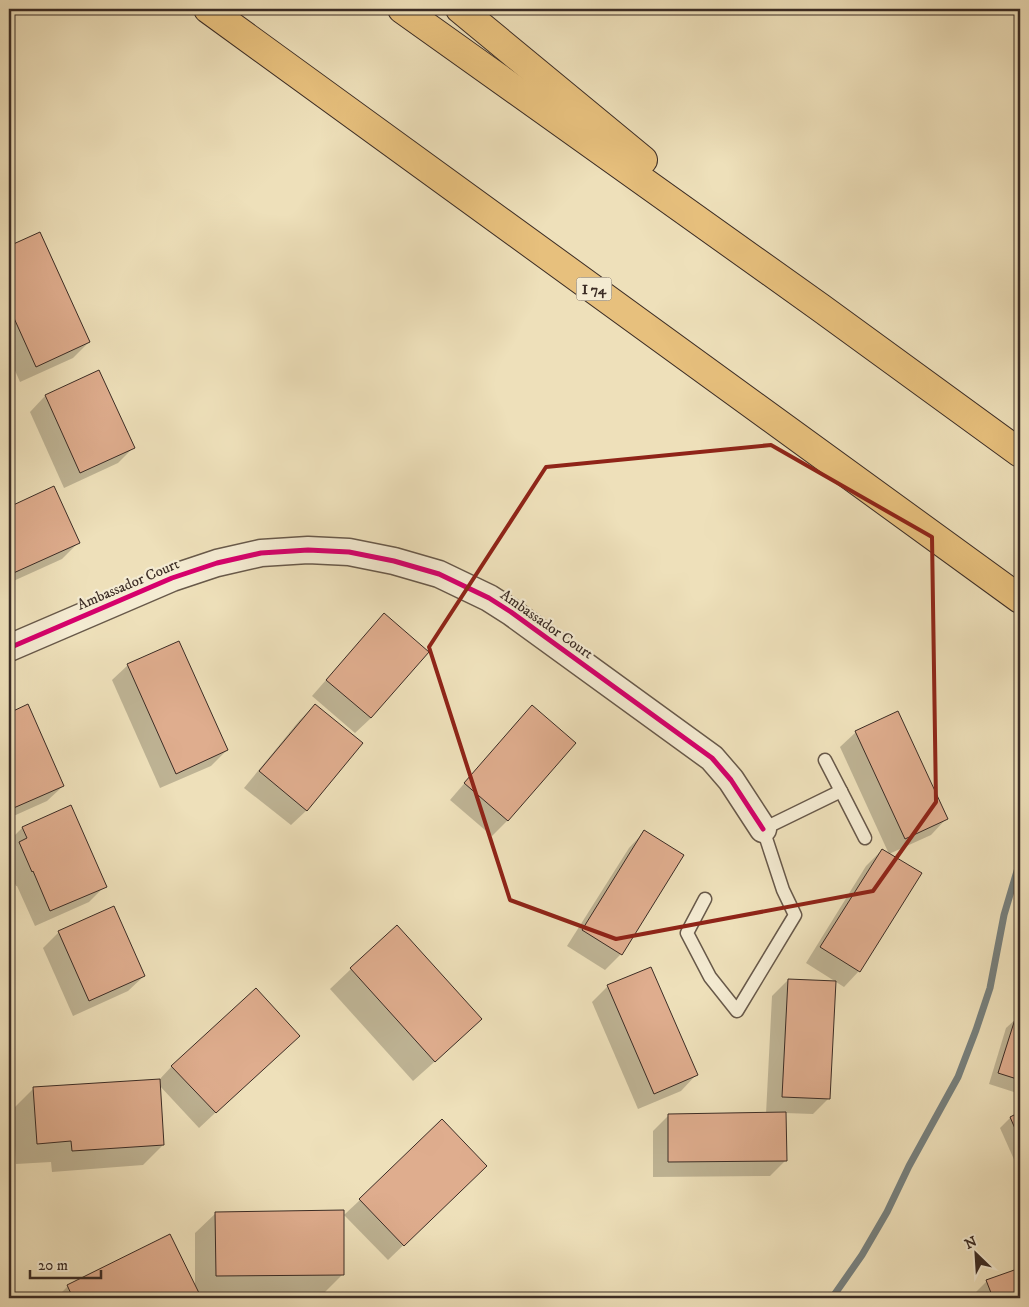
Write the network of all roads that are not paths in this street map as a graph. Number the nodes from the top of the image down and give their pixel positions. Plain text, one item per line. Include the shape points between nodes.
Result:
1 (402, 9) edge
2 (460, 9) edge
3 (209, 10) edge
4 (821, 308) junction
5 (1020, 453) edge
6 (1020, 599) edge
7 (9, 648) edge
8 (825, 760) dead end
9 (841, 791) junction
10 (763, 829) junction
11 (865, 838) dead end
12 (705, 899) dead end

1 - 4 highway
2 - 4 highway
3 - 6 highway, I 74
4 - 5 highway
7 - 10 street, Ambassador Court via 172,578 261,553 350,552 394,561 439,574 489,598 712,758 731,780
8 - 9 lane
9 - 10 lane
9 - 11 lane
10 - 12 lane via 783,890 795,915 737,1011 710,977 687,933

